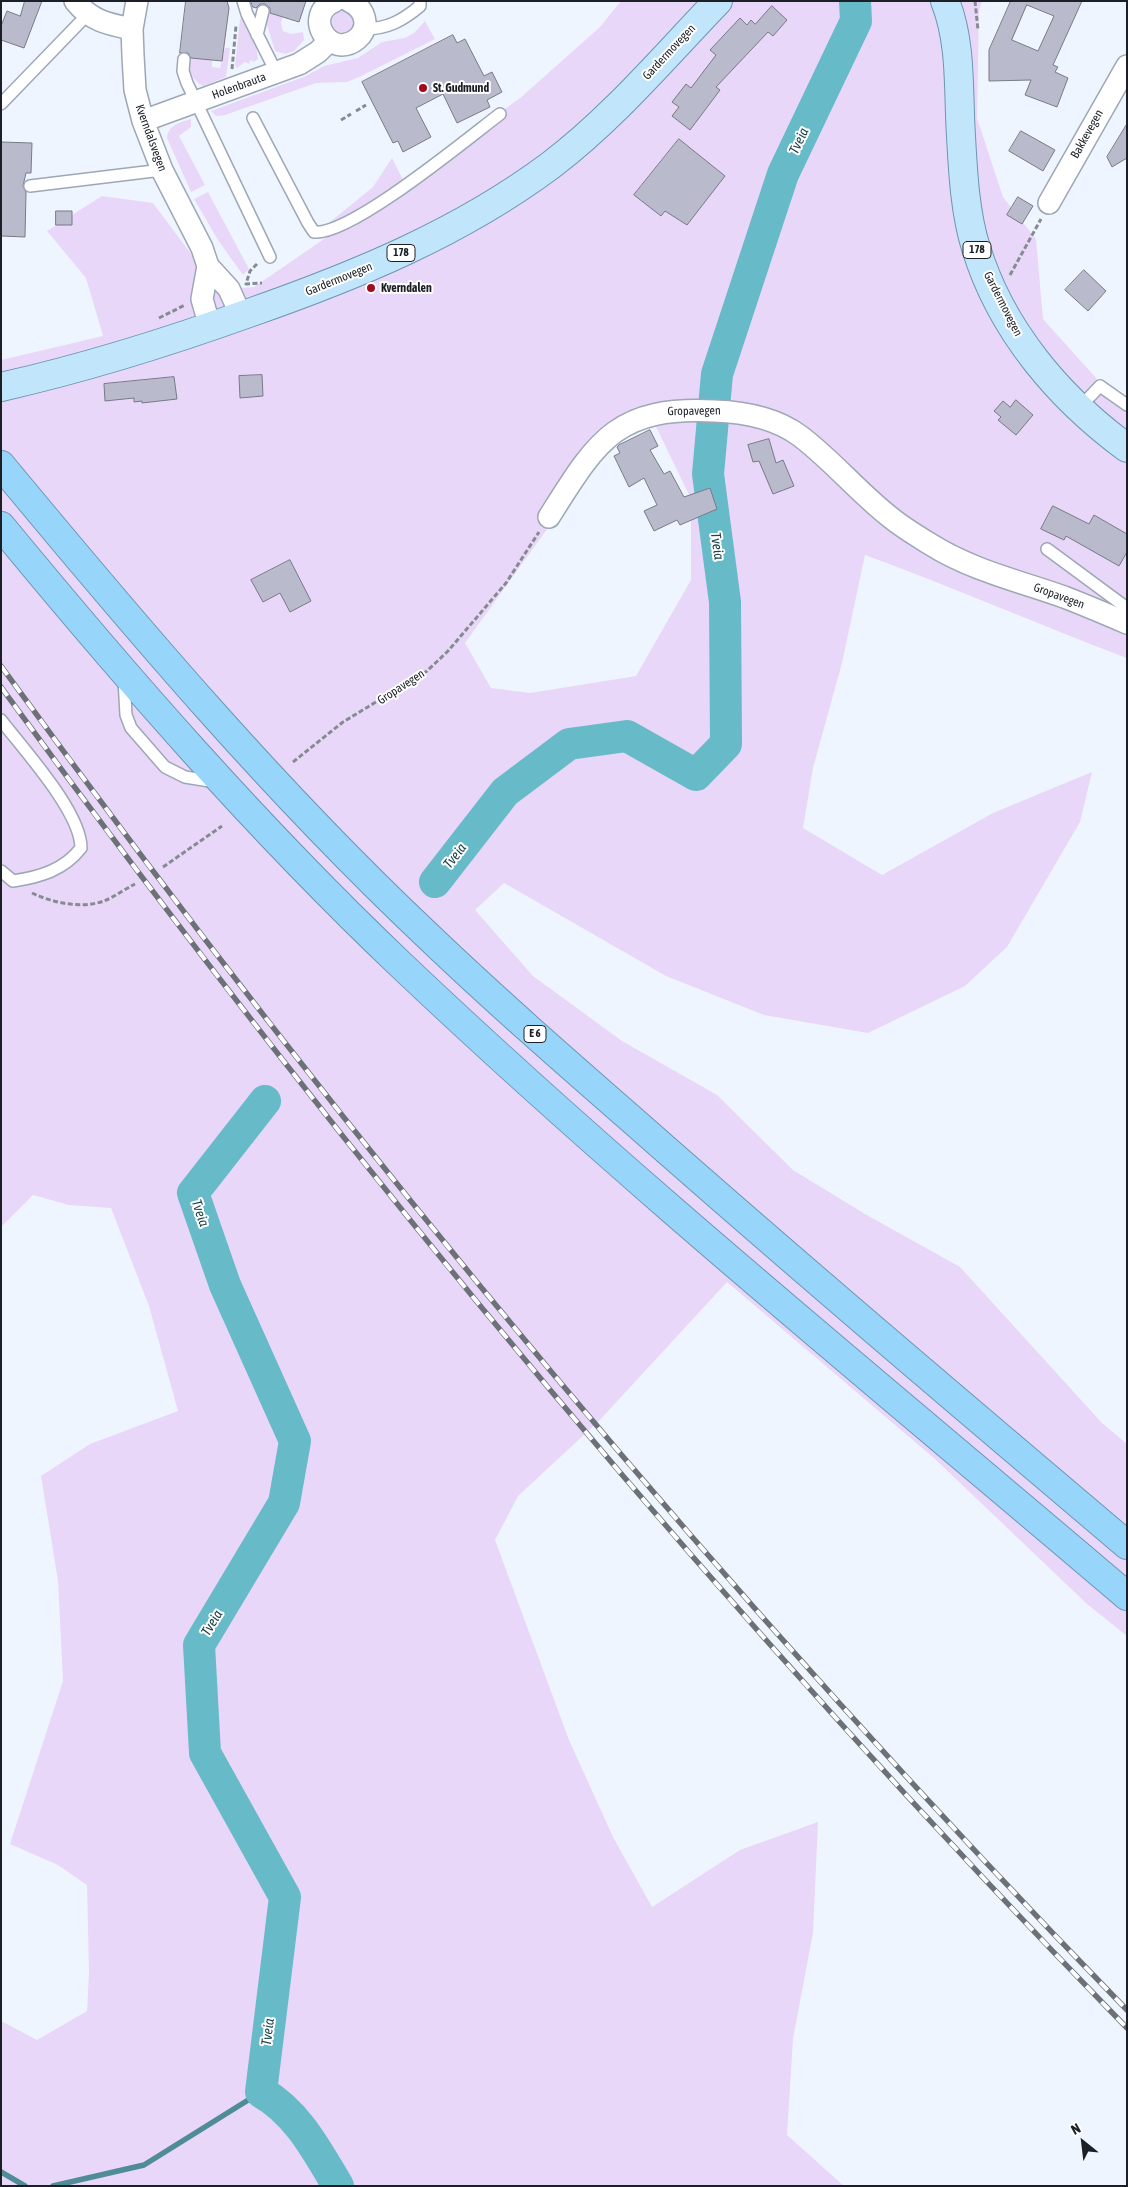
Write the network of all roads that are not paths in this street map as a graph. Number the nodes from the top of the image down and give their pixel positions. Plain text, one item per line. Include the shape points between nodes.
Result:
1 (137, 1) edge
2 (243, 1) edge
3 (335, 1) edge
4 (349, 1) edge
5 (420, 1) edge
6 (718, 1) edge
7 (945, 1) edge
8 (81, 8) edge
9 (263, 11) dead end
10 (364, 29) junction
11 (132, 30) junction
12 (257, 35) junction
13 (329, 41) junction
14 (184, 58) dead end
15 (1127, 66) edge
16 (276, 72) junction
17 (4, 97) edge
18 (196, 101) junction
19 (500, 114) dead end
20 (253, 118) dead end
21 (143, 121) junction
22 (162, 170) junction
23 (30, 186) dead end
24 (1050, 203) road end
25 (270, 256) road end
26 (208, 266) junction
27 (241, 316) junction
28 (210, 327) junction
29 (8, 386) edge
30 (1127, 405) edge
31 (1079, 408) junction
32 (1127, 448) edge
33 (1, 465) edge
34 (549, 517) road end
35 (1, 526) edge
36 (1047, 549) dead end
37 (1127, 608) edge
38 (1127, 623) edge
39 (1, 720) edge
40 (1, 871) edge
41 (1127, 1545) edge
42 (1127, 1596) edge

1 - 11 street, Kverndalsvegen
2 - 12 lane
3 - 13 street via 326,6 320,20 324,36
4 - 10 street via 360,8
5 - 10 lane via 420,6 402,21 379,29
6 - 27 main road, Gardermovegen / 178 via 586,137 508,195 452,229 390,259 312,292
7 - 31 main road, Gardermovegen / 178 via 957,54 962,161 976,249 1009,322 1031,355
8 - 11 street via 97,21
8 - 17 lane
9 - 12 lane
10 - 13 street via 349,44
11 - 21 street, Kverndalsvegen via 135,90
12 - 16 lane
13 - 16 street, Holenbrauta via 299,64
14 - 18 lane via 183,71
15 - 24 street, Bakkevegen
16 - 18 street, Holenbrauta
18 - 21 street, Holenbrauta
18 - 25 lane
19 - 20 lane via 412,180 358,216 323,233 314,232 308,223
21 - 22 street, Kverndalsvegen
22 - 23 lane
22 - 26 street, Kverndalsvegen
26 - 27 street, Kverndalsvegen via 229,288
26 - 28 street via 202,299
27 - 28 main road, Gardermovegen / 178
28 - 29 main road, Gardermovegen / 178
30 - 31 lane via 1100,386
31 - 32 main road, Gardermovegen / 178
33 - 41 highway, E 6 via 113,601 220,721 426,935 769,1241
34 - 38 street, Gropavegen via 600,443 617,430 654,412 711,410 769,420 793,432 890,517 932,546 994,574 1065,597
35 - 42 highway via 123,672 295,860 364,929 515,1071 736,1265
36 - 37 lane
39 - 40 lane via 70,810 81,840 81,848 67,864 34,878 13,881

